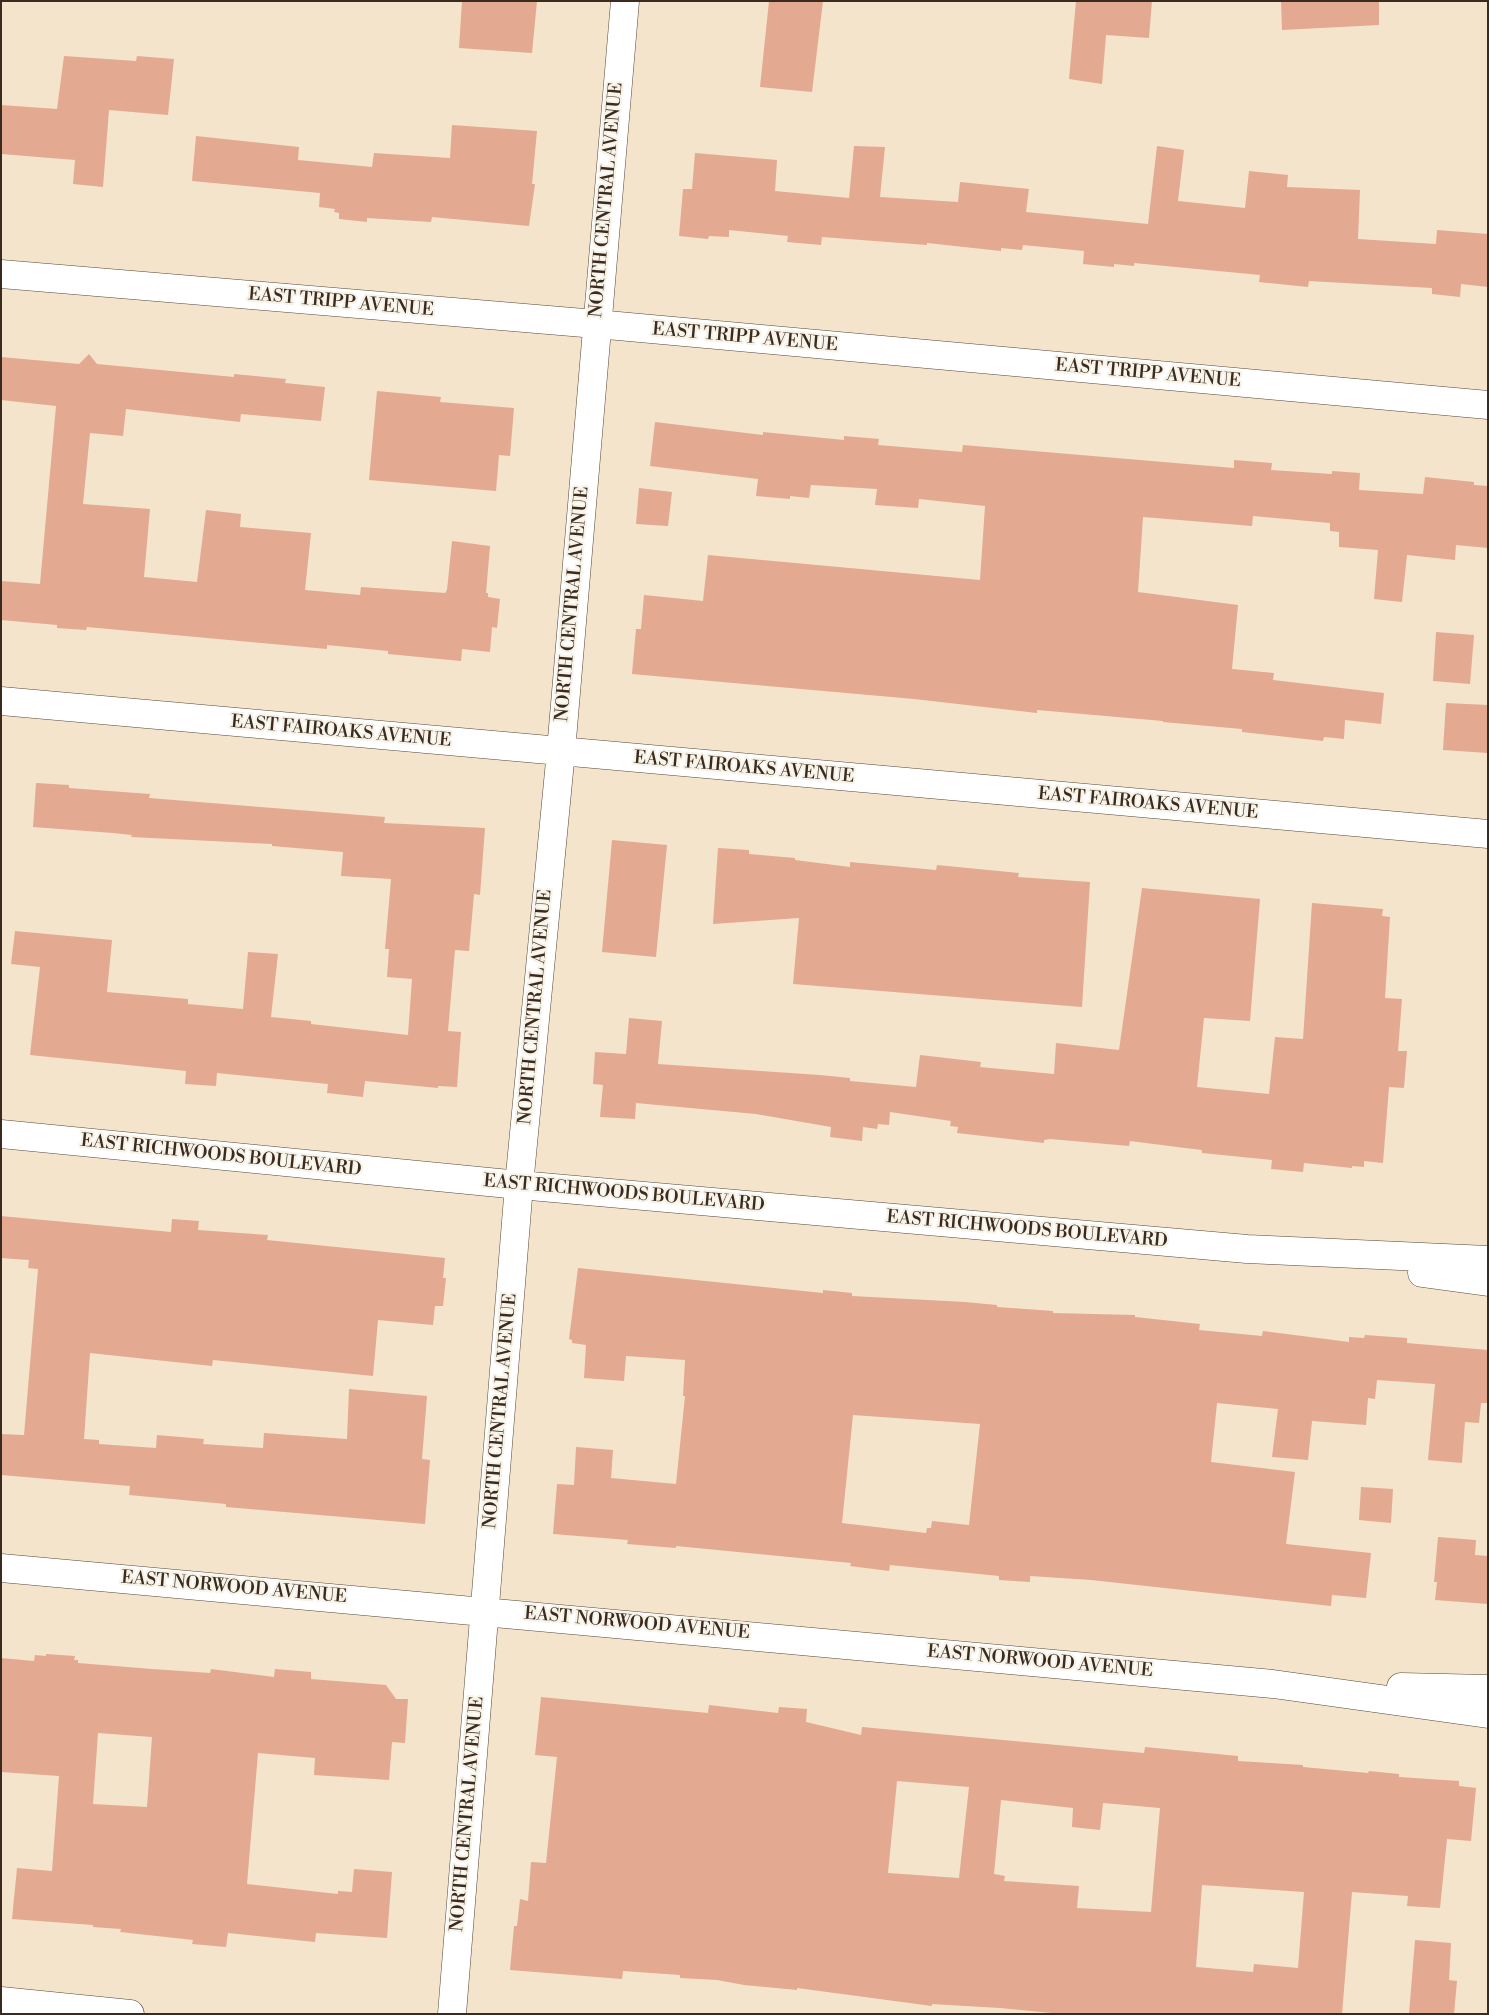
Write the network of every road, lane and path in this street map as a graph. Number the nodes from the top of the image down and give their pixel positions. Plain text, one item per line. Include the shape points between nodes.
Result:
1 (625, 1) edge
2 (1, 274) edge
3 (596, 324) junction
4 (1488, 405) edge
5 (1, 701) edge
6 (560, 751) junction
7 (1488, 834) edge
8 (1, 1134) edge
9 (519, 1185) junction
10 (1247, 1249) junction
11 (1488, 1260) edge
12 (1488, 1282) edge
13 (1, 1568) edge
14 (485, 1610) junction
15 (1272, 1684) junction
16 (1488, 1689) edge
17 (1488, 1714) edge
18 (1, 2001) edge
19 (130, 2014) edge
20 (452, 2014) edge

1 - 3 street, NORTH CENTRAL AVENUE
2 - 3 street, EAST TRIPP AVENUE
3 - 4 street, EAST TRIPP AVENUE
3 - 6 street, NORTH CENTRAL AVENUE
5 - 6 street, EAST FAIROAKS AVENUE
6 - 7 street, EAST FAIROAKS AVENUE
6 - 9 street, NORTH CENTRAL AVENUE
8 - 9 street, EAST RICHWOODS BOULEVARD
9 - 10 street, EAST RICHWOODS BOULEVARD
9 - 14 street, NORTH CENTRAL AVENUE
10 - 11 street, EAST RICHWOODS BOULEVARD
10 - 12 street, EAST RICHWOODS BOULEVARD
13 - 14 street, EAST NORWOOD AVENUE
14 - 15 street, EAST NORWOOD AVENUE
14 - 20 street, NORTH CENTRAL AVENUE
15 - 16 street, EAST NORWOOD AVENUE
15 - 17 street, EAST NORWOOD AVENUE
18 - 19 street

